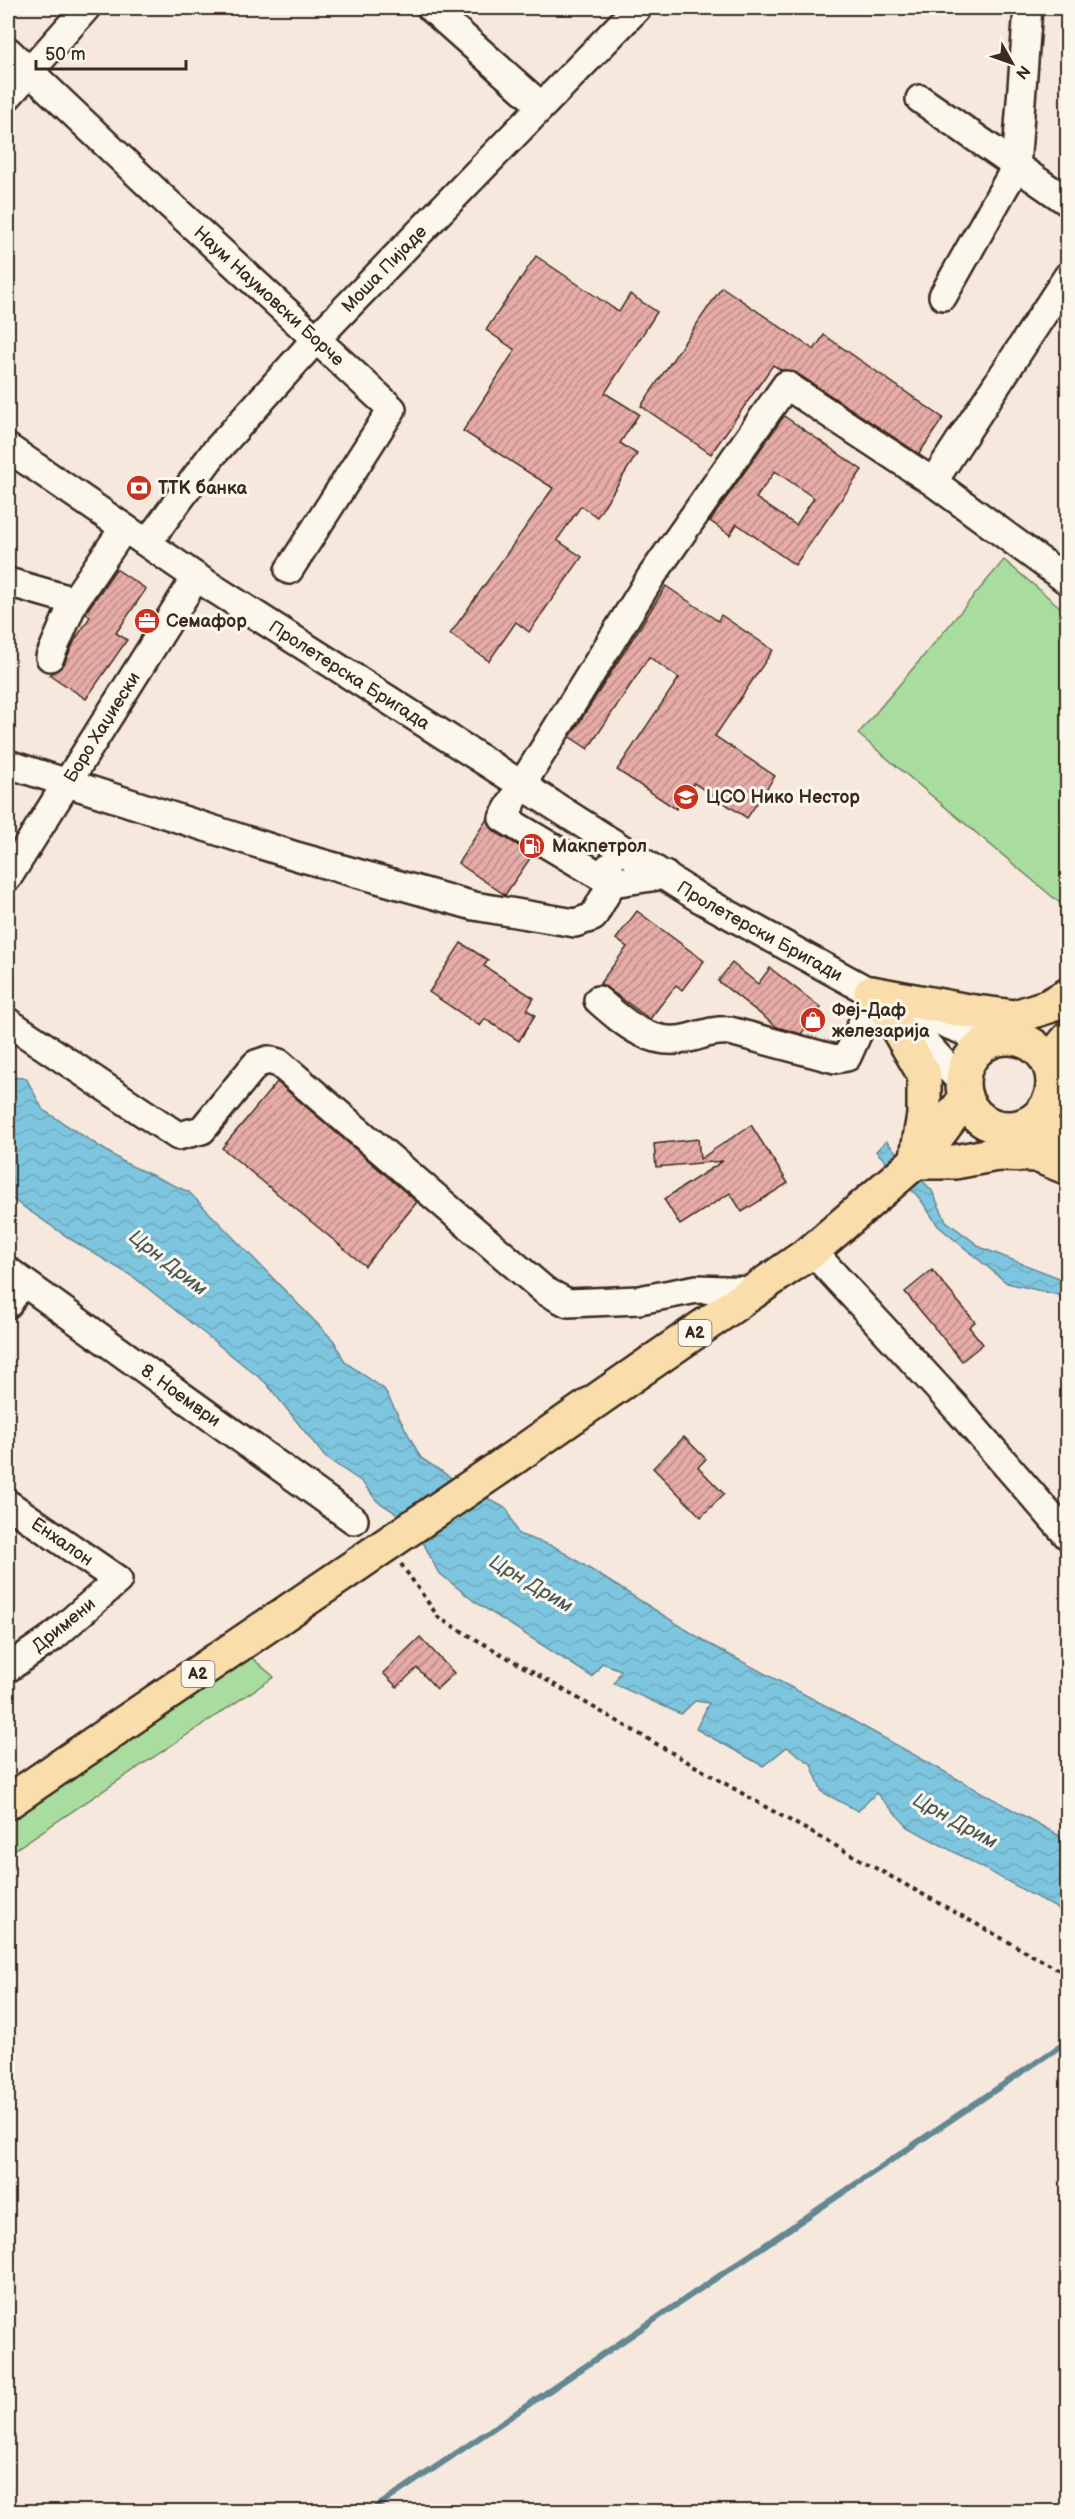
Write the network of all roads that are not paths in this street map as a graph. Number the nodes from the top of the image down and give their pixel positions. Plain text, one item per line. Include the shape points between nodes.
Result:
1 (86, 8) edge
2 (431, 8) edge
3 (637, 8) edge
4 (1028, 8) edge
5 (8, 51) edge
6 (30, 70) junction
7 (8, 96) edge
8 (920, 99) dead end
9 (540, 105) junction
10 (1016, 167) junction
11 (1068, 202) edge
12 (1068, 276) edge
13 (943, 296) dead end
14 (316, 339) junction
15 (8, 448) edge
16 (933, 482) junction
17 (124, 528) junction
18 (147, 543) junction
19 (290, 570) dead end
20 (196, 578) junction
21 (1067, 579) edge
22 (8, 582) edge
23 (74, 600) junction
24 (50, 657) dead end
25 (8, 764) edge
26 (66, 782) junction
27 (521, 786) junction
28 (604, 837) junction
29 (665, 875) junction
30 (8, 877) edge
31 (612, 883) junction
32 (1068, 995) edge
33 (878, 997) junction
34 (598, 1000) dead end
35 (1068, 1007) edge
36 (8, 1022) edge
37 (1023, 1039) junction
38 (990, 1041) junction
39 (1059, 1070) edge
40 (964, 1091) junction
41 (1014, 1125) junction
42 (1068, 1143) edge
43 (917, 1161) junction
44 (1068, 1168) edge
45 (812, 1251) junction
46 (12, 1286) edge
47 (753, 1291) junction
48 (8, 1504) edge
49 (354, 1520) dead end
50 (1068, 1536) edge
51 (118, 1580) joint
52 (8, 1668) edge
53 (8, 1802) edge

1 - 6 street
2 - 9 street
3 - 9 street, Моша Пијаде
4 - 10 street
5 - 6 street, Наум Наумовски Борче
6 - 7 street
6 - 14 street, Наум Наумовски Борче
8 - 10 street
9 - 14 street, Моша Пијаде
10 - 11 street
10 - 13 street
12 - 16 street
14 - 18 street, Моша Пијаде via 213,454
14 - 19 street, Наум Наумовски Борче via 392,409
15 - 17 street, Пролетерска Бригада
16 - 21 street
16 - 27 street via 786,386 651,577
17 - 18 street, Пролетерска Бригада
17 - 23 street
18 - 20 street, Пролетерска Бригада
20 - 26 street, Боро Хаџиески
20 - 27 street, Пролетерска Бригада
22 - 23 street
23 - 24 street
25 - 26 street
26 - 30 street, Боро Хаџиески
26 - 31 street via 296,856 474,906 575,923 593,917
27 - 28 street, Пролетерска Бригада
27 - 31 street via 504,818
28 - 29 street, Пролетерска Бригада
28 - 31 street
29 - 31 street
29 - 33 street, Пролетерски Бригади via 699,898
32 - 33 main road via 1015,1017
33 - 34 street via 847,1056 835,1059 730,1031 712,1030 670,1041 650,1038
33 - 38 street, Пролетерски Бригади
33 - 40 street, Пролетерски Бригади
33 - 43 main road via 924,1074 924,1114
35 - 37 main road
36 - 47 street via 178,1136 202,1130 256,1064 268,1060 279,1063 545,1291 568,1303 639,1300 697,1289
37 - 38 main road via 1006,1037
37 - 39 main road, A2 via 1037,1047
38 - 40 main road, A2 via 975,1051 966,1065
39 - 41 main road, A2 via 1051,1098 1041,1114
40 - 41 main road via 974,1113 985,1123
40 - 43 main road, A2
41 - 42 main road
41 - 43 main road, A2
43 - 44 main road via 1036,1155
43 - 45 main road, A2
45 - 47 main road, A2
45 - 50 street
46 - 49 street, 8. Ноември
47 - 53 main road, A2
48 - 51 street, Енхалон
51 - 52 street, Дримени via 53,1637

